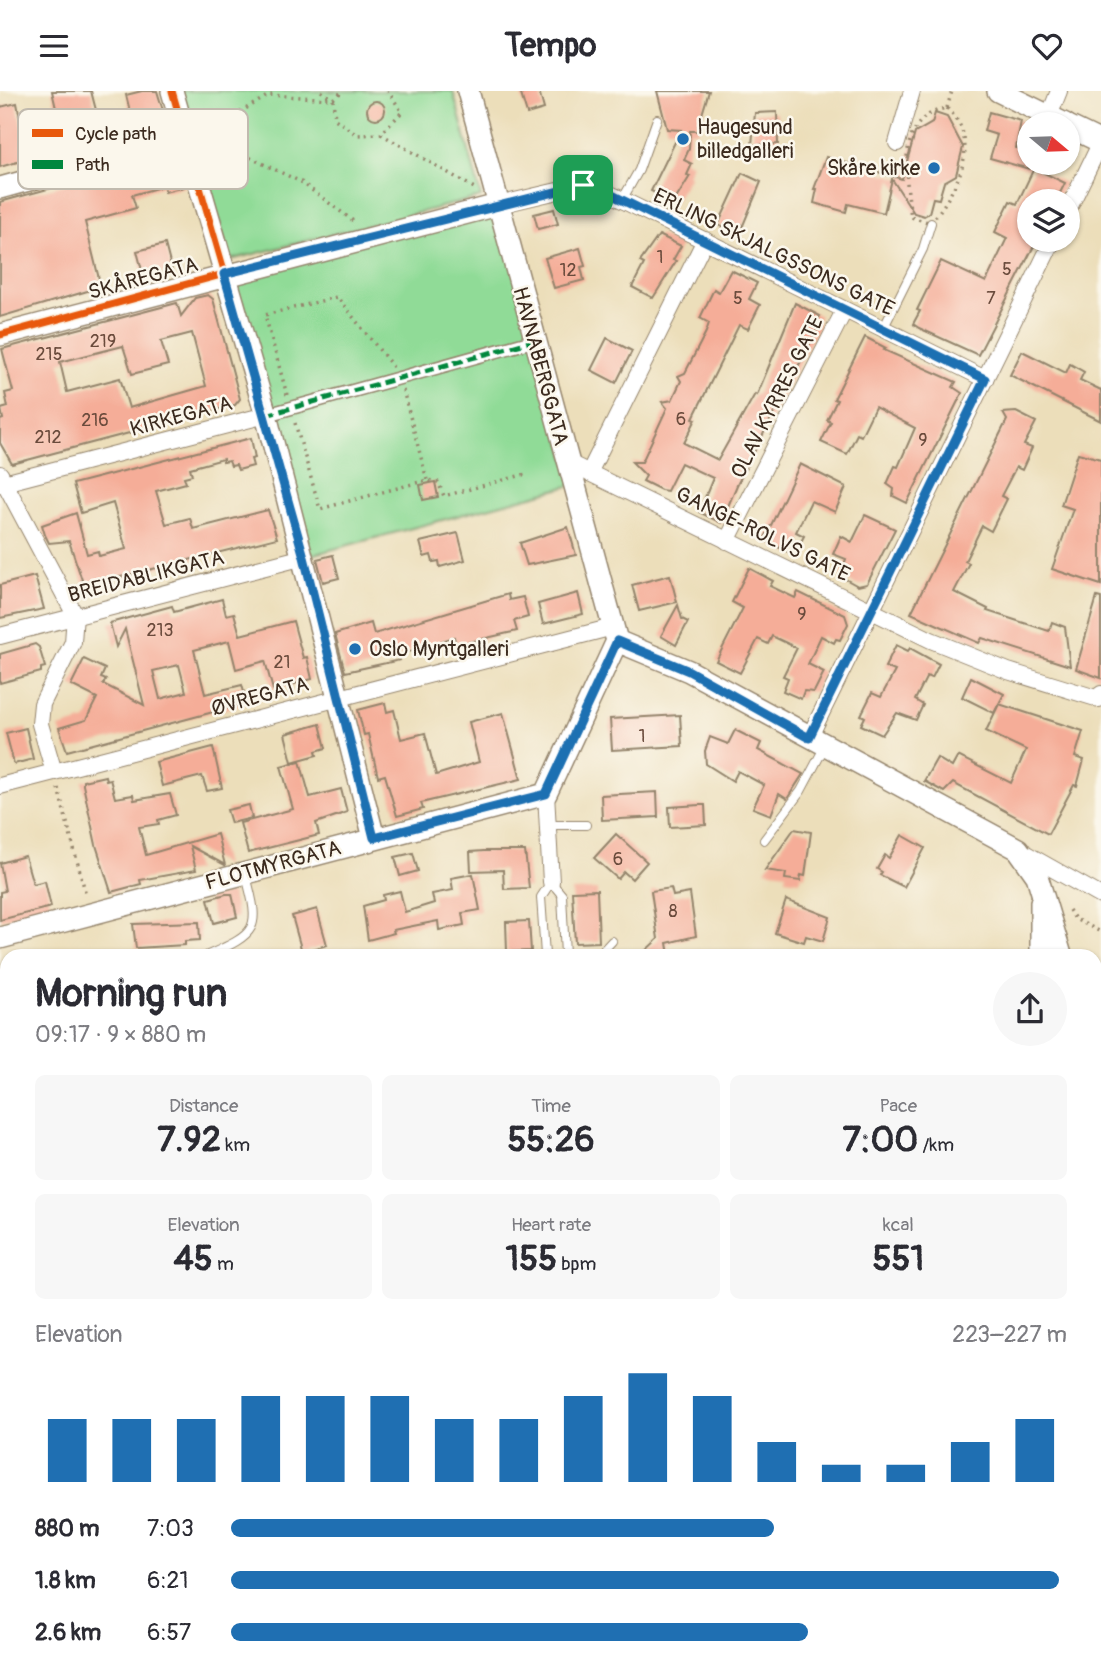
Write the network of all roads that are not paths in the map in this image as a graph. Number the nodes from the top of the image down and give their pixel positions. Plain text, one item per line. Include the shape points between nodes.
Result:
1 (172, 91) edge
2 (468, 91) edge
3 (912, 91) edge
4 (998, 91) edge
5 (1059, 91) edge
6 (177, 109) edge
7 (1040, 112) edge
8 (1060, 112) edge
9 (657, 119) dead end
10 (1080, 132) edge
11 (1101, 142) edge
12 (897, 143) dead end
13 (18, 183) edge
14 (0, 188) edge
15 (200, 189) edge
16 (1079, 189) edge
17 (622, 200) junction
18 (498, 205) junction
19 (931, 223) road end
20 (705, 240) junction
21 (1047, 252) edge
22 (224, 274) junction
23 (845, 311) junction
24 (883, 329) junction
25 (0, 335) edge
26 (533, 341) junction
27 (985, 379) junction
28 (266, 415) junction
29 (567, 462) junction
30 (589, 473) junction
31 (2, 480) edge
32 (727, 541) junction
33 (304, 557) junction
34 (871, 609) junction
35 (75, 615) junction
36 (615, 634) junction
37 (0, 636) edge
38 (1100, 696) edge
39 (338, 698) junction
40 (817, 742) junction
41 (54, 772) junction
42 (0, 786) edge
43 (546, 794) junction
44 (547, 825) junction
45 (586, 825) dead end
46 (374, 838) junction
47 (764, 840) dead end
48 (1017, 849) junction
49 (245, 873) junction
50 (551, 882) junction
51 (1042, 889) junction
52 (1101, 896) edge
53 (0, 938) edge
54 (612, 941) dead end
55 (221, 949) edge
56 (545, 949) edge
57 (565, 949) edge
58 (605, 949) edge
59 (1041, 949) edge
60 (1059, 949) edge

1 - 6 street
2 - 18 street, HAVNABERGGATA
3 - 12 street
4 - 7 street
5 - 8 street
9 - 17 lane via 639,170
10 - 11 street
11 - 16 street
13 - 14 street
15 - 22 street
17 - 18 street, ERLING SKJALGSSONS GATE via 583,185
17 - 20 street, ERLING SKJALGSSONS GATE
18 - 22 street, SKÅREGATA
18 - 26 street, HAVNABERGGATA
19 - 24 lane
20 - 23 street, ERLING SKJALGSSONS GATE
20 - 30 street
21 - 27 street
22 - 25 street, SKÅREGATA
22 - 28 street
23 - 24 street, ERLING SKJALGSSONS GATE
23 - 32 street, OLAV KYRRES GATE
24 - 27 street, ERLING SKJALGSSONS GATE
26 - 28 street, KIRKEGATA
26 - 29 street, HAVNABERGGATA
27 - 34 street
28 - 31 street, KIRKEGATA
28 - 33 street
29 - 30 street, GANGE-ROLVS GATE
29 - 36 street, HAVNABERGGATA
30 - 32 street, GANGE-ROLVS GATE
31 - 35 street
32 - 34 street, GANGE-ROLVS GATE
33 - 35 street, BREIDABLIKGATA
33 - 39 street
34 - 38 street, GANGE-ROLVS GATE via 998,667
34 - 40 street
35 - 37 street, BREIDABLIKGATA
35 - 41 street via 73,642 42,703 40,724
36 - 39 street, ØVREGATA
36 - 40 street
36 - 43 street
39 - 41 street, ØVREGATA
39 - 46 street
40 - 47 lane via 802,791
40 - 48 street
41 - 42 street, ØVREGATA
43 - 44 street
43 - 46 street, FLOTMYRGATA
44 - 45 lane
44 - 50 street
46 - 49 street, FLOTMYRGATA
48 - 51 street via 1031,864
48 - 52 street
49 - 53 street, FLOTMYRGATA
49 - 55 lane via 254,919 251,931
50 - 56 lane via 541,897
50 - 57 lane via 562,895
51 - 59 street
51 - 60 street
54 - 58 lane

